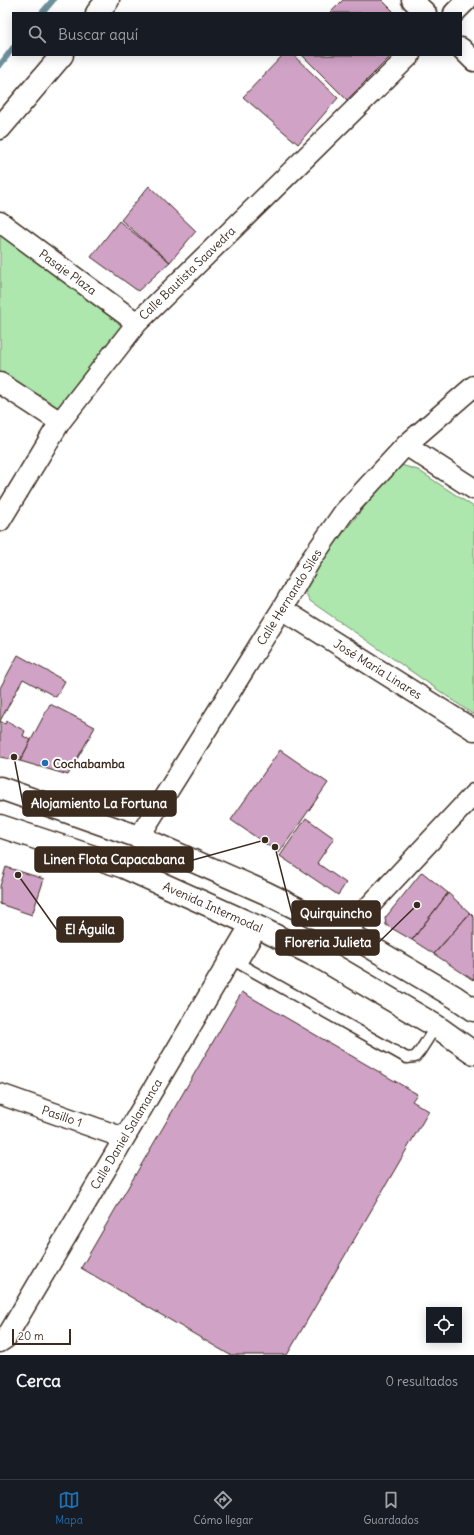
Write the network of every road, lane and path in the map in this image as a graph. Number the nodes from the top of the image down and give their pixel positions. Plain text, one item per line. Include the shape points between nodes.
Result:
1 (108, 0) edge
2 (412, 0) edge
3 (467, 0) edge
4 (98, 12) edge
5 (425, 12) edge
6 (455, 12) edge
7 (462, 49) edge
8 (61, 56) edge
9 (409, 56) edge
10 (474, 61) edge
11 (0, 128) edge
12 (0, 222) edge
13 (137, 323) junction
14 (0, 383) edge
15 (474, 386) edge
16 (60, 422) junction
17 (406, 445) junction
18 (474, 489) edge
19 (0, 521) edge
20 (282, 609) junction
21 (474, 730) edge
22 (0, 788) edge
23 (474, 794) edge
24 (0, 826) edge
25 (140, 837) junction
26 (257, 927) junction
27 (345, 932) junction
28 (236, 961) junction
29 (455, 997) junction
30 (474, 1010) edge
31 (436, 1026) junction
32 (474, 1053) edge
33 (0, 1094) edge
34 (124, 1138) junction
35 (0, 1342) edge

1 - 4 main road
2 - 5 street
3 - 6 street
7 - 10 street
8 - 11 main road
9 - 13 street, Calle Bautista Saavedra
12 - 13 street, Pasaje Plaza
13 - 16 street, Calle Bautista Saavedra
14 - 16 street
15 - 17 street, Calle Hernando Síles
16 - 19 street, Calle Bautista Saavedra
17 - 18 street
17 - 20 street, Calle Hernando Síles via 344,512 310,561
20 - 21 street, José María Linares
20 - 25 street, Calle Hernando Síles
22 - 25 main road
23 - 27 street
24 - 26 main road, Avenida Intermodal via 124,867
25 - 27 main road via 266,893
26 - 28 street, Calle Daniel Salamanca
26 - 31 main road, Avenida Intermodal via 324,960
27 - 29 main road
28 - 31 lane via 407,1058 414,1057 420,1051
28 - 34 street, Calle Daniel Salamanca
29 - 30 main road
29 - 31 main road
31 - 32 main road, Avenida Intermodal
33 - 34 street, Pasillo 1
34 - 35 street, Calle Daniel Salamanca via 6,1338

